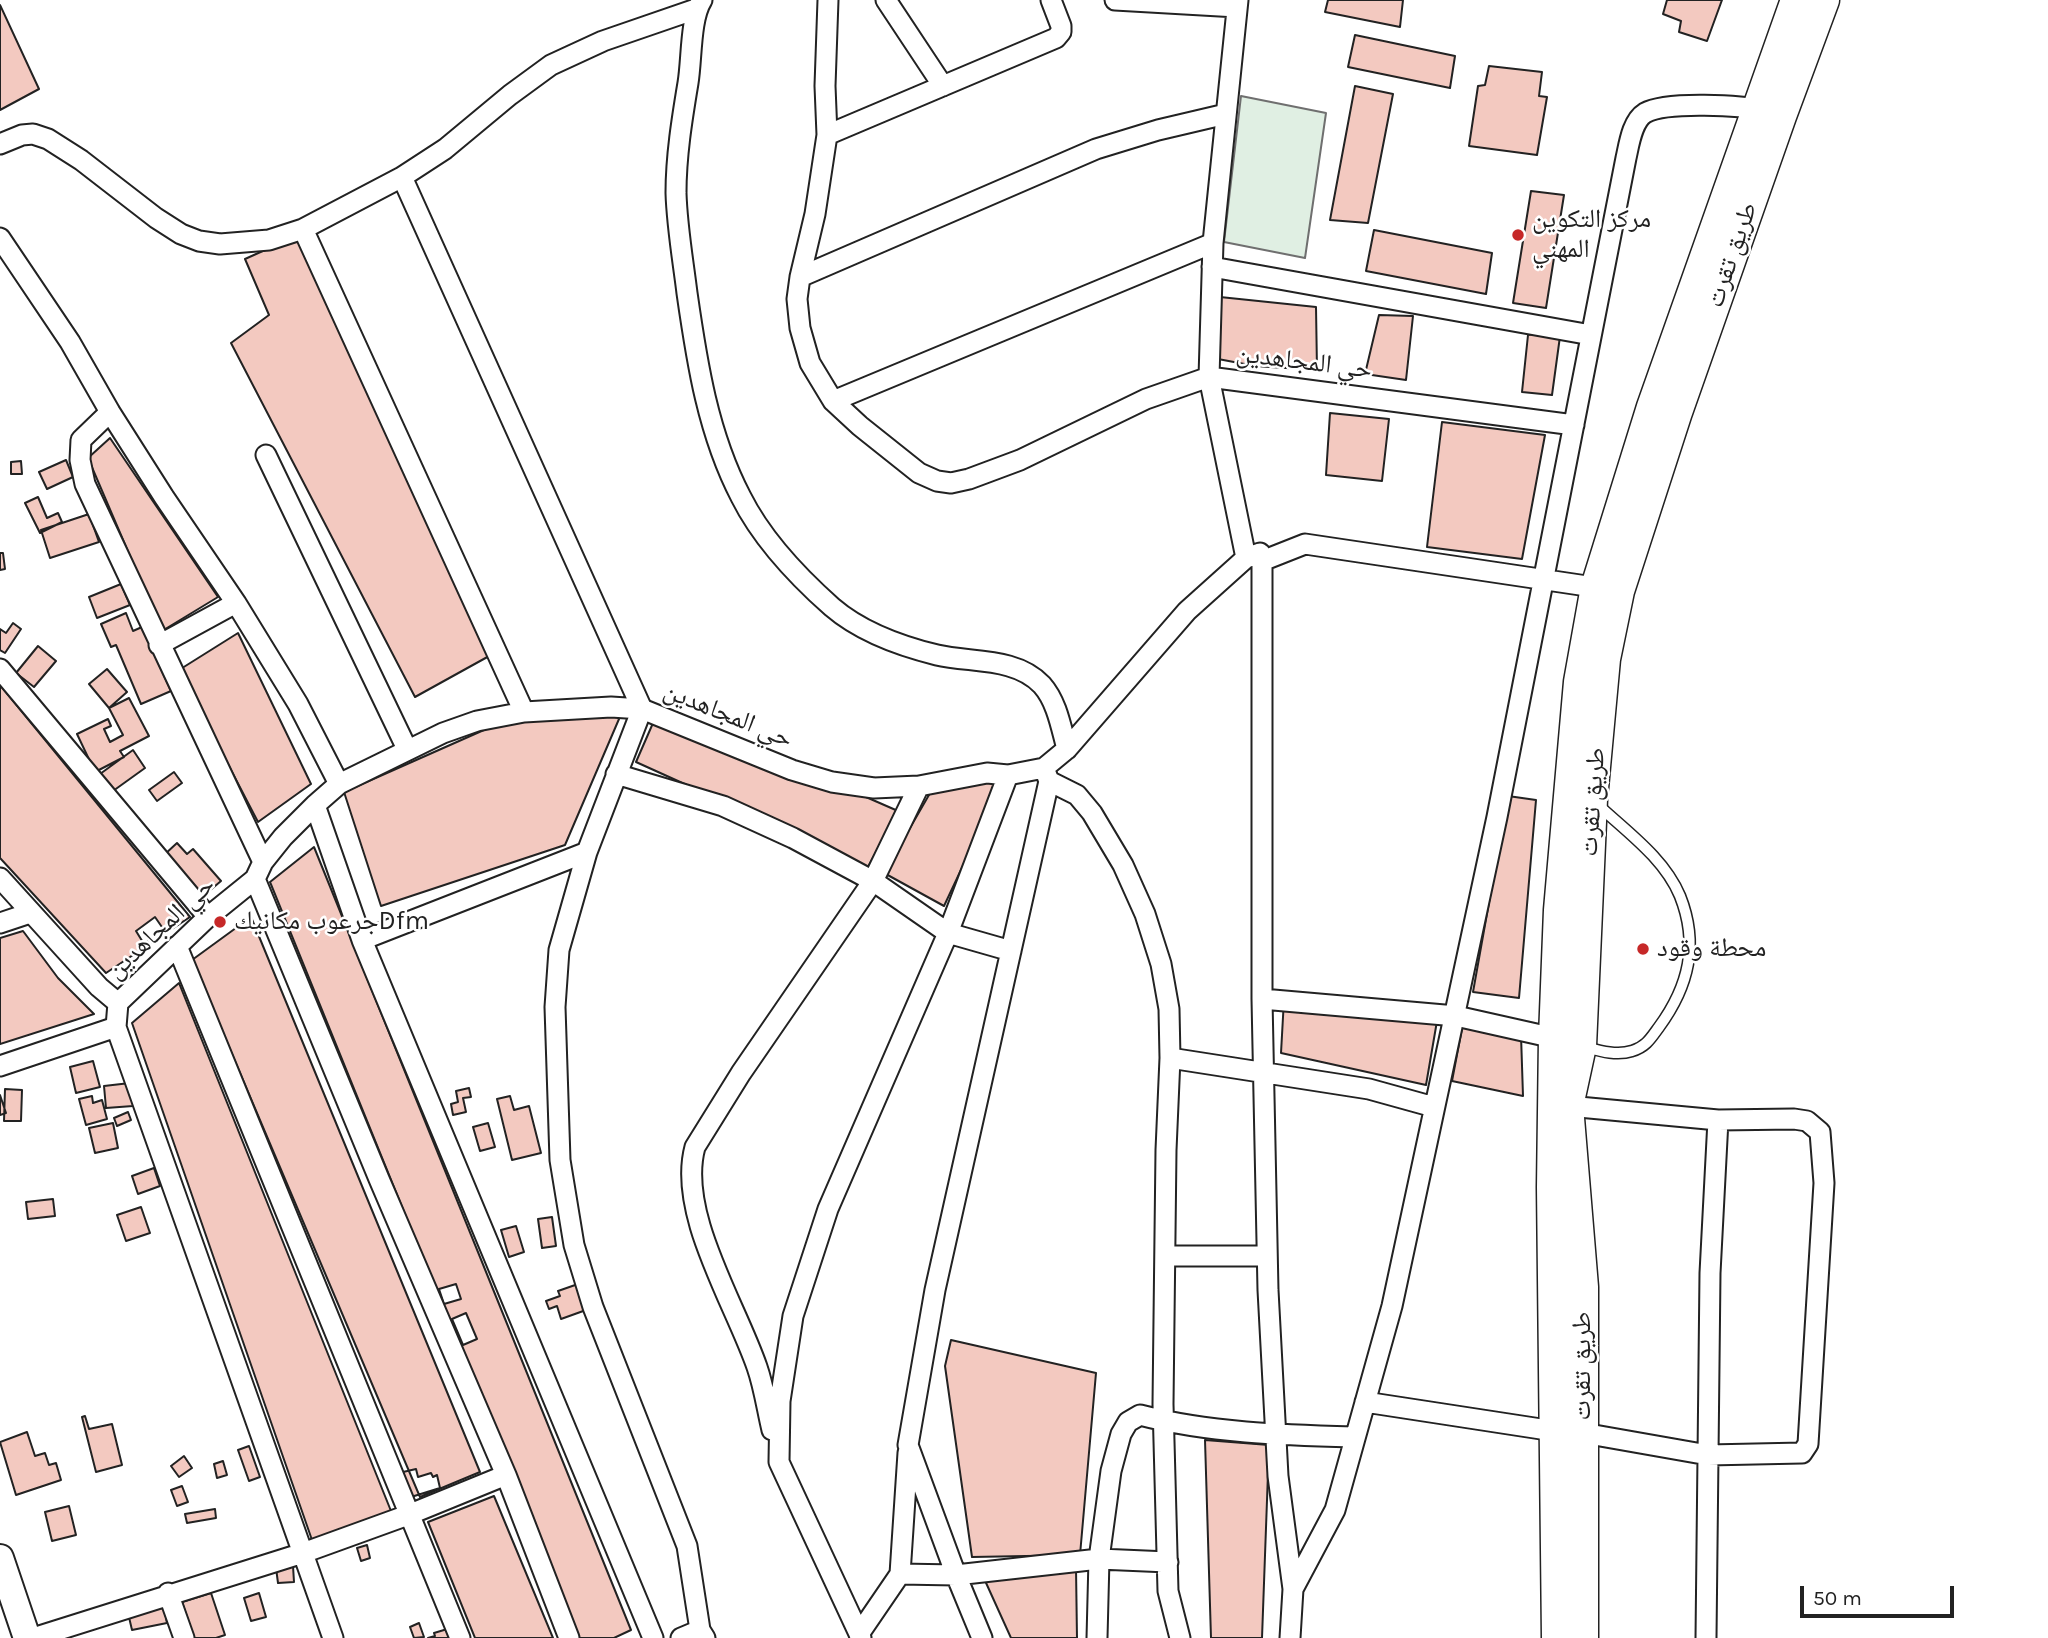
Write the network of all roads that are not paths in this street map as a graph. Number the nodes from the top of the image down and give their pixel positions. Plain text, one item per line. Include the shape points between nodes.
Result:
1 (828, 0) edge
2 (886, 0) edge
3 (1051, 0) edge
4 (1115, 0) edge
5 (1796, 0) edge
6 (1824, 0) edge
7 (699, 4) edge
8 (1238, 4) edge
9 (943, 86) junction
10 (1768, 112) junction
11 (1226, 114) junction
12 (827, 135) junction
13 (0, 144) edge
14 (402, 177) junction
15 (303, 229) junction
16 (0, 238) edge
17 (1213, 243) junction
18 (1212, 267) junction
19 (800, 276) junction
20 (1591, 335) junction
21 (1209, 377) junction
22 (833, 401) junction
23 (110, 412) junction
24 (1574, 425) junction
25 (266, 455) dead end
26 (1254, 559) junction
27 (1542, 578) junction
28 (1607, 589) junction
29 (236, 603) junction
30 (159, 645) junction
31 (0, 669) edge
32 (642, 709) junction
33 (524, 712) junction
34 (407, 749) junction
35 (1067, 749) junction
36 (615, 774) junction
37 (1008, 775) junction
38 (1046, 775) junction
39 (339, 784) junction
40 (919, 786) junction
41 (1580, 793) junction
42 (315, 805) junction
43 (587, 852) junction
44 (259, 870) junction
45 (0, 878) edge
46 (873, 881) junction
47 (30, 913) junction
48 (208, 917) junction
49 (0, 923) edge
50 (948, 933) junction
51 (362, 940) junction
52 (177, 946) junction
53 (1011, 951) junction
54 (1262, 999) junction
55 (118, 1003) junction
56 (1456, 1016) junction
57 (116, 1027) junction
58 (1568, 1042) junction
59 (1170, 1058) junction
60 (0, 1066) edge
61 (1264, 1074) junction
62 (1567, 1106) junction
63 (1434, 1107) junction
64 (1718, 1121) junction
65 (1165, 1255) junction
66 (1267, 1256) junction
67 (1365, 1402) junction
68 (1163, 1421) junction
69 (1569, 1432) junction
70 (1276, 1435) junction
71 (1355, 1437) junction
72 (908, 1445) junction
73 (1708, 1455) junction
74 (779, 1462) junction
75 (506, 1475) junction
76 (408, 1515) junction
77 (303, 1552) junction
78 (0, 1558) edge
79 (1099, 1559) junction
80 (1168, 1562) junction
81 (900, 1574) junction
82 (956, 1575) junction
83 (1293, 1588) junction
84 (168, 1593) junction
85 (702, 1634) edge
86 (860, 1636) edge
87 (27, 1638) edge
88 (33, 1638) edge
89 (184, 1638) edge
90 (333, 1638) edge
91 (460, 1638) edge
92 (569, 1638) edge
93 (653, 1638) edge
94 (681, 1638) edge
95 (982, 1638) edge
96 (1097, 1638) edge
97 (1180, 1638) edge
98 (1290, 1638) edge
99 (1557, 1638) edge
100 (1583, 1638) edge
101 (1706, 1638) edge

1 - 12 street
2 - 9 street
3 - 9 street via 1061,26 1056,38
4 - 8 street
5 - 10 main road, طريق تقرت
6 - 10 main road, طريق تقرت
7 - 14 street via 551,65
7 - 35 street via 681,122 677,181 681,251 708,412 742,499 770,542 835,610 868,630 919,650 1010,666 1040,683 1052,699
8 - 11 street
9 - 12 street
10 - 20 street via 1671,106 1644,114 1634,128 1626,158
10 - 28 main road, طريق تقرت via 1652,407
11 - 17 street
11 - 19 street via 1096,149
12 - 19 street
13 - 15 street via 22,135 48,139 173,229 200,241 269,240
14 - 15 street
14 - 32 street
15 - 33 street
16 - 23 street via 70,342
17 - 18 street
17 - 22 street
18 - 20 street
18 - 21 street
19 - 22 street via 800,328 810,363
20 - 24 street
21 - 22 street via 1146,398 1020,460 951,483 919,473
21 - 24 street, حي المجاهدين
21 - 26 street, حي المجاهدين
23 - 29 street
23 - 30 street via 81,440 85,484
24 - 27 street
25 - 34 street
26 - 27 street via 1305,544
26 - 35 street, حي المجاهدين via 1187,611
26 - 54 street
27 - 28 street
27 - 56 street
28 - 41 main road, طريق تقرت via 1579,682
29 - 30 street
29 - 39 street via 298,704
30 - 44 street
31 - 48 street
32 - 33 street, حي المجاهدين via 575,707
32 - 36 street
32 - 40 street, حي المجاهدين via 832,782 874,788
33 - 34 street, حي المجاهدين via 477,721
34 - 39 street, حي المجاهدين
35 - 38 street, حي المجاهدين
36 - 43 street
36 - 46 street via 723,806
37 - 38 street, حي المجاهدين
37 - 40 street, حي المجاهدين via 986,773
37 - 50 street
38 - 53 street
38 - 59 street via 1077,795 1092,813 1140,902 1161,964 1169,1009
39 - 42 street, حي المجاهدين
40 - 46 street
41 - 58 main road, طريق تقرت via 1559,910
41 - 58 lane via 1661,863 1680,896 1690,956 1685,982 1646,1045 1630,1052 1608,1053
42 - 44 street, حي المجاهدين
42 - 51 street
43 - 51 street
43 - 85 street via 559,950 556,977 562,1176 574,1245 593,1307 687,1546
44 - 48 street, حي المجاهدين
44 - 75 street via 379,1179
45 - 47 street
46 - 50 street
46 - 74 street via 741,1073 692,1159 692,1198 700,1227 758,1369
47 - 49 street
47 - 55 street
48 - 52 street, حي المجاهدين
50 - 53 street
50 - 74 street via 828,1209 793,1316 780,1401
51 - 93 street
52 - 55 street, حي المجاهدين
52 - 76 street
53 - 72 street via 935,1290
54 - 56 street
54 - 61 street
55 - 57 street
56 - 58 street
56 - 63 street
57 - 60 street
57 - 77 street
58 - 62 main road, طريق تقرت
58 - 69 main road, طريق تقرت
59 - 61 street
59 - 65 street
61 - 63 street via 1369,1089
61 - 66 street
62 - 64 street
62 - 69 main road, طريق تقرت via 1583,1287
63 - 67 street via 1395,1293
64 - 73 street
64 - 73 street via 1794,1119 1815,1125 1820,1132 1824,1183 1808,1444 1802,1452 1786,1454
65 - 66 street
65 - 68 street
66 - 70 street
67 - 69 street
67 - 71 street
68 - 70 street
68 - 79 street via 1140,1415 1128,1422 1121,1434
68 - 80 street
69 - 73 street
69 - 99 main road, طريق تقرت
69 - 100 main road, طريق تقرت
70 - 71 street
70 - 83 street
71 - 83 street via 1335,1510
72 - 81 street
72 - 82 street
73 - 101 street
74 - 86 street
75 - 76 street
75 - 92 street
76 - 77 street
76 - 91 street
77 - 84 street
77 - 90 street
78 - 87 main road
79 - 80 street
79 - 82 street
79 - 96 street
80 - 97 street via 1168,1591
81 - 82 street
81 - 86 street
82 - 95 street
83 - 98 street
84 - 88 street
84 - 89 street
85 - 94 street

